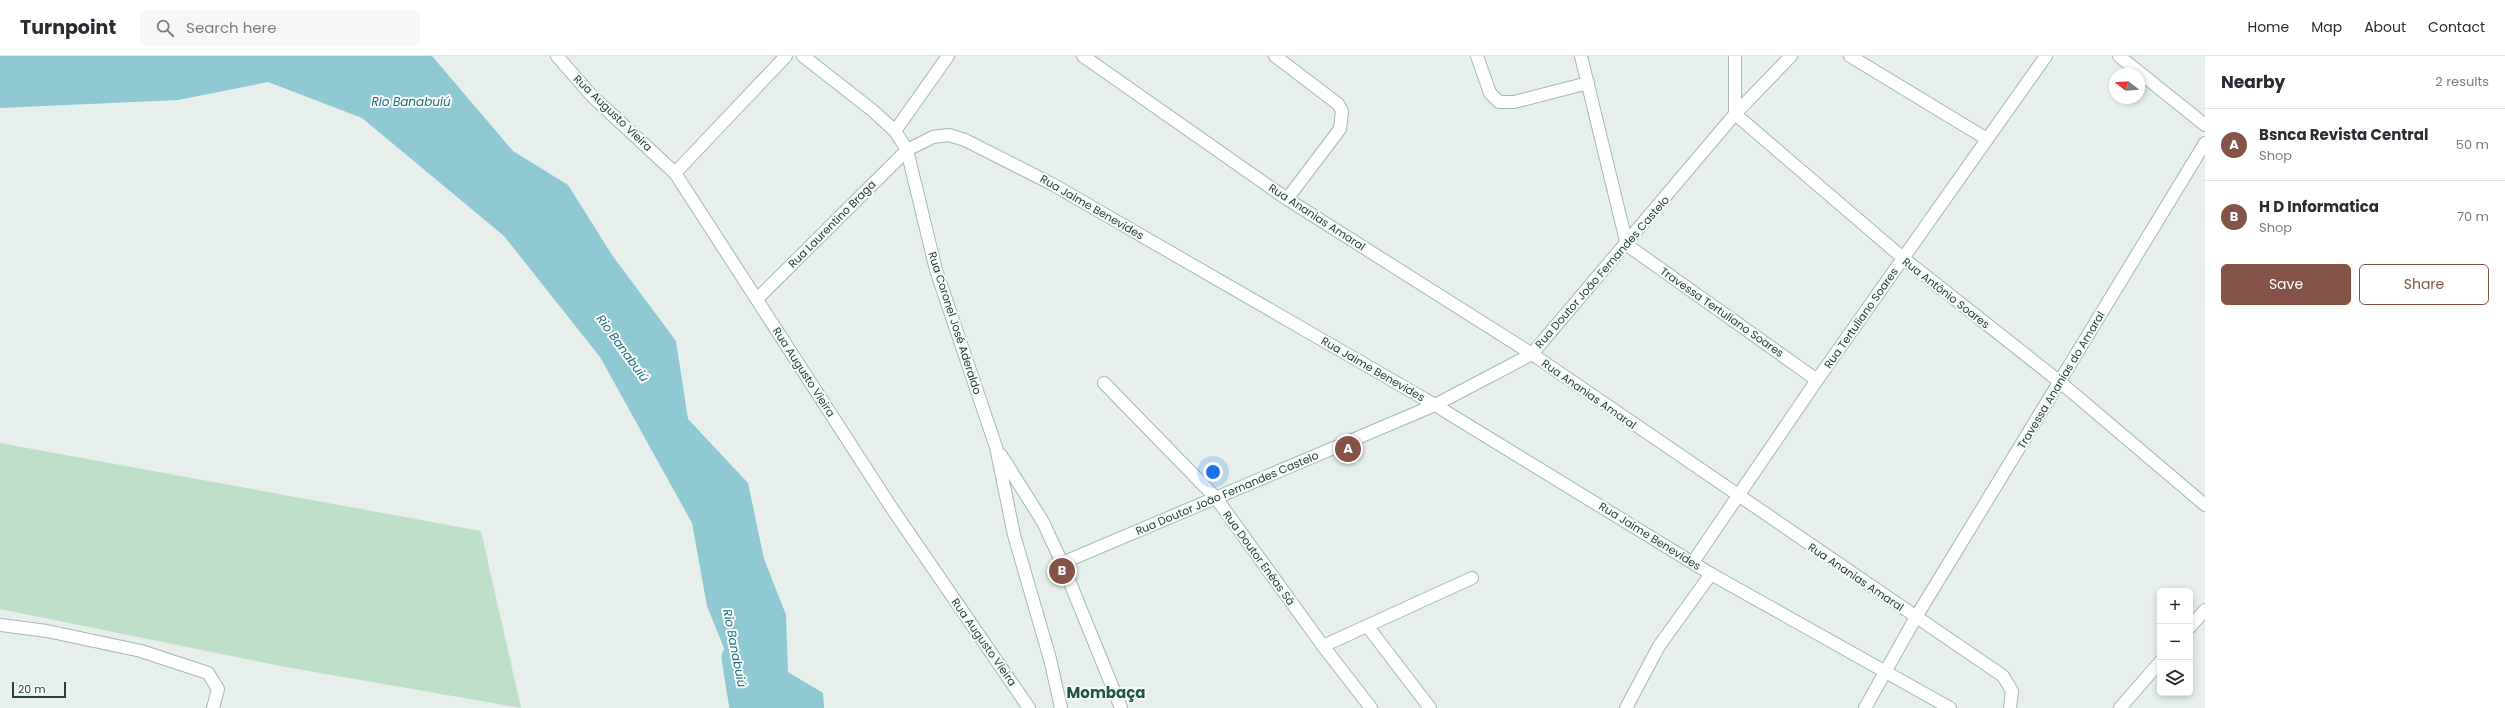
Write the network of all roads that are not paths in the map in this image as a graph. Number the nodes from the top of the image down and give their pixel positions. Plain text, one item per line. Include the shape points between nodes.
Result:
1 (557, 56) edge
2 (786, 56) edge
3 (803, 56) edge
4 (948, 56) edge
5 (1083, 56) edge
6 (1476, 56) edge
7 (1581, 56) edge
8 (1735, 56) edge
9 (1791, 56) edge
10 (1850, 56) edge
11 (2046, 56) edge
12 (2119, 56) edge
13 (1283, 58) edge
14 (1588, 83) junction
15 (1735, 114) junction
16 (2205, 125) edge
17 (895, 131) junction
18 (1987, 139) junction
19 (2205, 143) edge
20 (907, 150) junction
21 (675, 173) junction
22 (1287, 199) junction
23 (1627, 245) junction
24 (1903, 258) junction
25 (757, 299) junction
26 (1532, 354) junction
27 (1817, 380) junction
28 (1104, 382) dead end
29 (2060, 382) junction
30 (1435, 405) junction
31 (996, 448) junction
32 (1737, 496) junction
33 (1216, 498) junction
34 (2205, 505) edge
35 (1693, 562) junction
36 (1062, 563) junction
37 (1711, 574) junction
38 (1472, 578) dead end
39 (2205, 610) edge
40 (1916, 617) junction
41 (2193, 624) edge
42 (0, 625) edge
43 (1368, 627) junction
44 (1323, 646) junction
45 (2157, 665) edge
46 (1885, 674) junction
47 (213, 708) edge
48 (1030, 708) edge
49 (1061, 708) edge
50 (1121, 708) edge
51 (1371, 708) edge
52 (1430, 708) edge
53 (1626, 708) edge
54 (1865, 708) edge
55 (1950, 708) edge
56 (2010, 708) edge
57 (2120, 708) edge

1 - 21 street, Rua Augusto Vieira via 592,96
2 - 21 street
3 - 17 street
4 - 17 street
5 - 22 street, Rua Ananias Amaral
6 - 14 street via 1490,93 1499,102 1506,103
7 - 14 street
8 - 15 street
9 - 15 street, Rua Doutor João Fernandes Castelo
10 - 18 street
11 - 18 street, Rua Tertuliano Soares
12 - 16 street
13 - 22 street via 1338,104 1342,111 1340,129
14 - 23 street
15 - 23 street, Rua Doutor João Fernandes Castelo
15 - 24 street, Rua Antônio Soares
17 - 20 street
18 - 24 street, Rua Tertuliano Soares
19 - 29 street, Travessa Ananias do Amaral
20 - 25 street, Rua Laurentino Braga
20 - 30 street, Rua Jaime Benevides via 933,137 949,135 965,140 1052,184
20 - 31 street, Rua Coronel José Aderaldo via 936,270
21 - 25 street, Rua Augusto Vieira
22 - 26 street, Rua Ananias Amaral
23 - 26 street, Rua Doutor João Fernandes Castelo
23 - 27 street, Travessa Tertuliano Soares
24 - 27 street, Rua Tertuliano Soares
24 - 29 street, Rua Antônio Soares
25 - 48 street, Rua Augusto Vieira via 890,507
26 - 30 street, Rua Doutor João Fernandes Castelo
26 - 32 street, Rua Ananias Amaral
27 - 32 street, Rua Tertuliano Soares
28 - 33 street, Rua Doutor Enéas Sá
29 - 34 street, Rua Antônio Soares
29 - 40 street, Travessa Ananias do Amaral
30 - 33 street, Rua Doutor João Fernandes Castelo
30 - 35 street, Rua Jaime Benevides
31 - 36 street, Rua Coronel José Aderaldo via 1042,522
31 - 49 street, Rua Coronel José Aderaldo via 1014,535 1050,659
32 - 35 street, Rua Tertuliano Soares
32 - 40 street, Rua Ananias Amaral
33 - 36 street, Rua Doutor João Fernandes Castelo
33 - 44 street, Rua Doutor Enéas Sá
35 - 37 street, Rua Jaime Benevides
36 - 50 street, Rua Coronel José Aderaldo
37 - 46 street, Rua Jaime Benevides
37 - 53 street via 1659,646
38 - 43 street
39 - 41 street
40 - 46 street, Travessa Ananias do Amaral
40 - 56 street, Rua Ananias Amaral via 2003,676 2012,691
42 - 47 street via 47,631 140,651 198,668 208,673 218,689
43 - 44 street
43 - 52 street
44 - 51 street, Rua Doutor Enéas Sá
45 - 57 street
46 - 54 street, Travessa Ananias do Amaral
46 - 55 street, Rua Jaime Benevides

